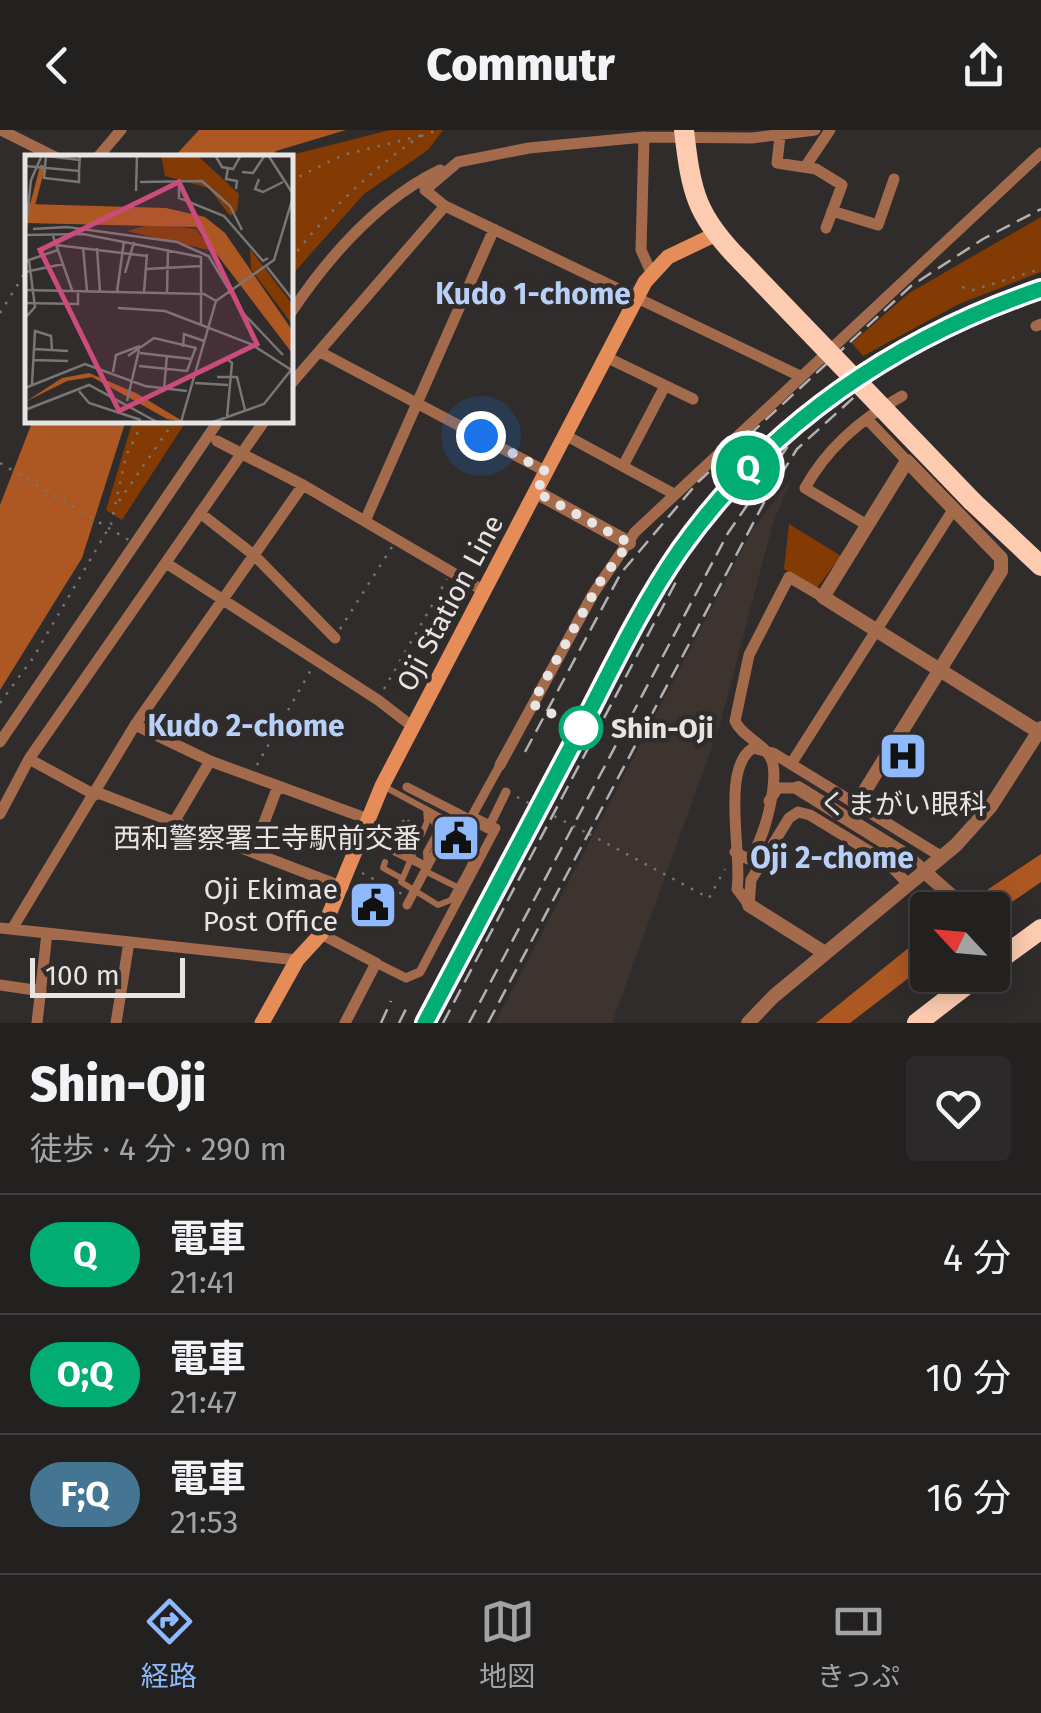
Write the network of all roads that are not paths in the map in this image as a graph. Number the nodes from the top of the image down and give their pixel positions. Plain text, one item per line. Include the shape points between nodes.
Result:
1 (1, 130) edge
2 (121, 130) edge
3 (815, 130) edge
4 (830, 130) edge
5 (684, 133) edge
6 (780, 136) junction
7 (644, 137) junction
8 (1041, 153) edge
9 (52, 155) edge
10 (100, 155) edge
11 (458, 162) junction
12 (805, 168) junction
13 (894, 180) dead end
14 (446, 206) junction
15 (832, 211) junction
16 (826, 228) dead end
17 (494, 229) junction
18 (714, 235) junction
19 (650, 272) junction
20 (636, 298) junction
21 (292, 311) edge
22 (320, 352) junction
23 (606, 356) junction
24 (800, 376) junction
25 (292, 384) edge
26 (665, 386) junction
27 (902, 396) dead end
28 (693, 399) dead end
29 (416, 400) junction
30 (867, 419) junction
31 (218, 422) edge
32 (264, 422) edge
33 (566, 435) junction
34 (217, 442) dead end
35 (241, 455) junction
36 (907, 461) junction
37 (622, 466) junction
38 (547, 472) junction
39 (303, 485) junction
40 (536, 492) junction
41 (674, 494) junction
42 (963, 505) junction
43 (200, 512) junction
44 (366, 522) junction
45 (867, 525) junction
46 (629, 543) junction
47 (255, 556) junction
48 (166, 563) junction
49 (1041, 566) edge
50 (484, 591) junction
51 (823, 597) junction
52 (224, 599) junction
53 (874, 630) junction
54 (335, 638) dead end
55 (940, 669) junction
56 (136, 725) junction
57 (413, 727) junction
58 (1040, 730) edge
59 (0, 742) edge
60 (760, 749) junction
61 (29, 759) junction
62 (210, 761) junction
63 (772, 761) junction
64 (791, 764) junction
65 (500, 765) joint
66 (278, 786) junction
67 (382, 786) junction
68 (412, 786) dead end
69 (798, 788) junction
70 (506, 792) road end
71 (96, 794) junction
72 (768, 804) junction
73 (856, 805) junction
74 (426, 809) junction
75 (456, 812) junction
76 (0, 814) edge
77 (368, 818) junction
78 (174, 822) junction
79 (777, 836) junction
80 (389, 848) road end
81 (254, 850) junction
82 (942, 857) junction
83 (386, 862) dead end
84 (733, 862) junction
85 (760, 865) junction
86 (427, 867) junction
87 (402, 878) junction
88 (908, 884) junction
89 (343, 886) junction
90 (457, 887) junction
91 (947, 892) edge
92 (408, 905) dead end
93 (749, 906) junction
94 (6, 928) edge
95 (1041, 929) edge
96 (46, 933) junction
97 (321, 934) junction
98 (129, 942) junction
99 (1010, 946) edge
100 (825, 953) junction
101 (297, 960) junction
102 (376, 963) junction
103 (0, 985) edge
104 (41, 991) junction
105 (957, 992) edge
106 (37, 1023) edge
107 (116, 1023) edge
108 (262, 1023) edge
109 (345, 1023) edge
110 (748, 1023) edge
111 (917, 1023) edge

1 - 9 street
2 - 10 street
3 - 6 street
4 - 12 street
5 - 6 street
5 - 7 street
5 - 18 highway via 696,203
6 - 12 street via 777,164
7 - 11 street
7 - 19 street via 640,250
8 - 24 street
11 - 14 street via 425,190
11 - 21 street via 405,187
12 - 15 street via 842,184
13 - 15 street via 878,225
14 - 17 street
14 - 22 street
15 - 16 street
17 - 20 street
17 - 29 street
18 - 19 main road, Oji Station Line
18 - 42 highway, bridge
19 - 20 main road, Oji Station Line
20 - 23 main road, Oji Station Line
20 - 24 street
22 - 25 street
22 - 29 street
23 - 26 street
23 - 33 main road, Oji Station Line
24 - 41 street
26 - 28 street
26 - 37 street
27 - 30 street
29 - 38 street
29 - 44 street
30 - 36 street
30 - 45 street via 822,458 805,488
31 - 59 street
32 - 35 street
33 - 37 street
33 - 38 main road, Oji Station Line
34 - 35 street
35 - 39 street
35 - 43 street
36 - 42 street
36 - 45 street
37 - 41 street
38 - 40 main road, Oji Station Line
39 - 44 street
39 - 47 street
40 - 46 street
40 - 50 main road, Oji Station Line
41 - 46 street
42 - 49 highway
42 - 53 street
42 - 55 street via 1003,566
43 - 47 street
43 - 48 street
44 - 50 street
45 - 51 street
46 - 65 street
47 - 52 street
47 - 54 street
48 - 52 street
48 - 61 street
50 - 57 main road, Oji Station Line
51 - 53 street
51 - 60 street via 789,577 749,655 735,721
52 - 56 street
52 - 57 street
53 - 55 street
53 - 64 street
55 - 58 street
55 - 73 street
56 - 62 street
56 - 71 street
57 - 67 main road, Oji Station Line
58 - 82 street via 991,806
60 - 63 street
60 - 64 street
60 - 84 street via 748,751 740,766
61 - 71 street
61 - 76 street
62 - 66 street
62 - 78 street
63 - 69 street
63 - 72 street
64 - 73 street
65 - 102 street via 472,816 496,828 420,972 406,978
66 - 77 street
66 - 81 street
67 - 74 lane
67 - 77 main road, Oji Station Line
68 - 75 street, bridge
69 - 72 street via 778,788
69 - 91 street, bridge via 904,854
70 - 75 street, bridge via 488,828
71 - 78 street
71 - 94 street
72 - 79 street
72 - 84 street via 767,827 753,855
73 - 82 street
74 - 87 lane via 427,822
74 - 90 lane via 438,830 426,852 427,872
74 - 90 lane via 475,840 477,850
75 - 86 street, bridge
77 - 89 main road, Oji Station Line
78 - 81 street
79 - 85 street
79 - 88 street via 788,818 804,812 887,862
80 - 86 street, bridge
81 - 89 street
82 - 88 street
83 - 87 lane via 382,868
84 - 85 street via 750,870
84 - 93 street via 738,895
85 - 93 street via 748,886
86 - 92 street, bridge
87 - 90 lane via 405,888 438,905
88 - 100 street
89 - 97 main road, Oji Station Line
93 - 100 street
94 - 96 street
95 - 99 highway
96 - 98 street
96 - 104 street
97 - 101 main road, Oji Station Line
97 - 102 street
98 - 101 street
98 - 107 street
100 - 110 street
101 - 108 main road, Oji Station Line
102 - 109 street
103 - 104 street
104 - 106 street
105 - 111 highway

